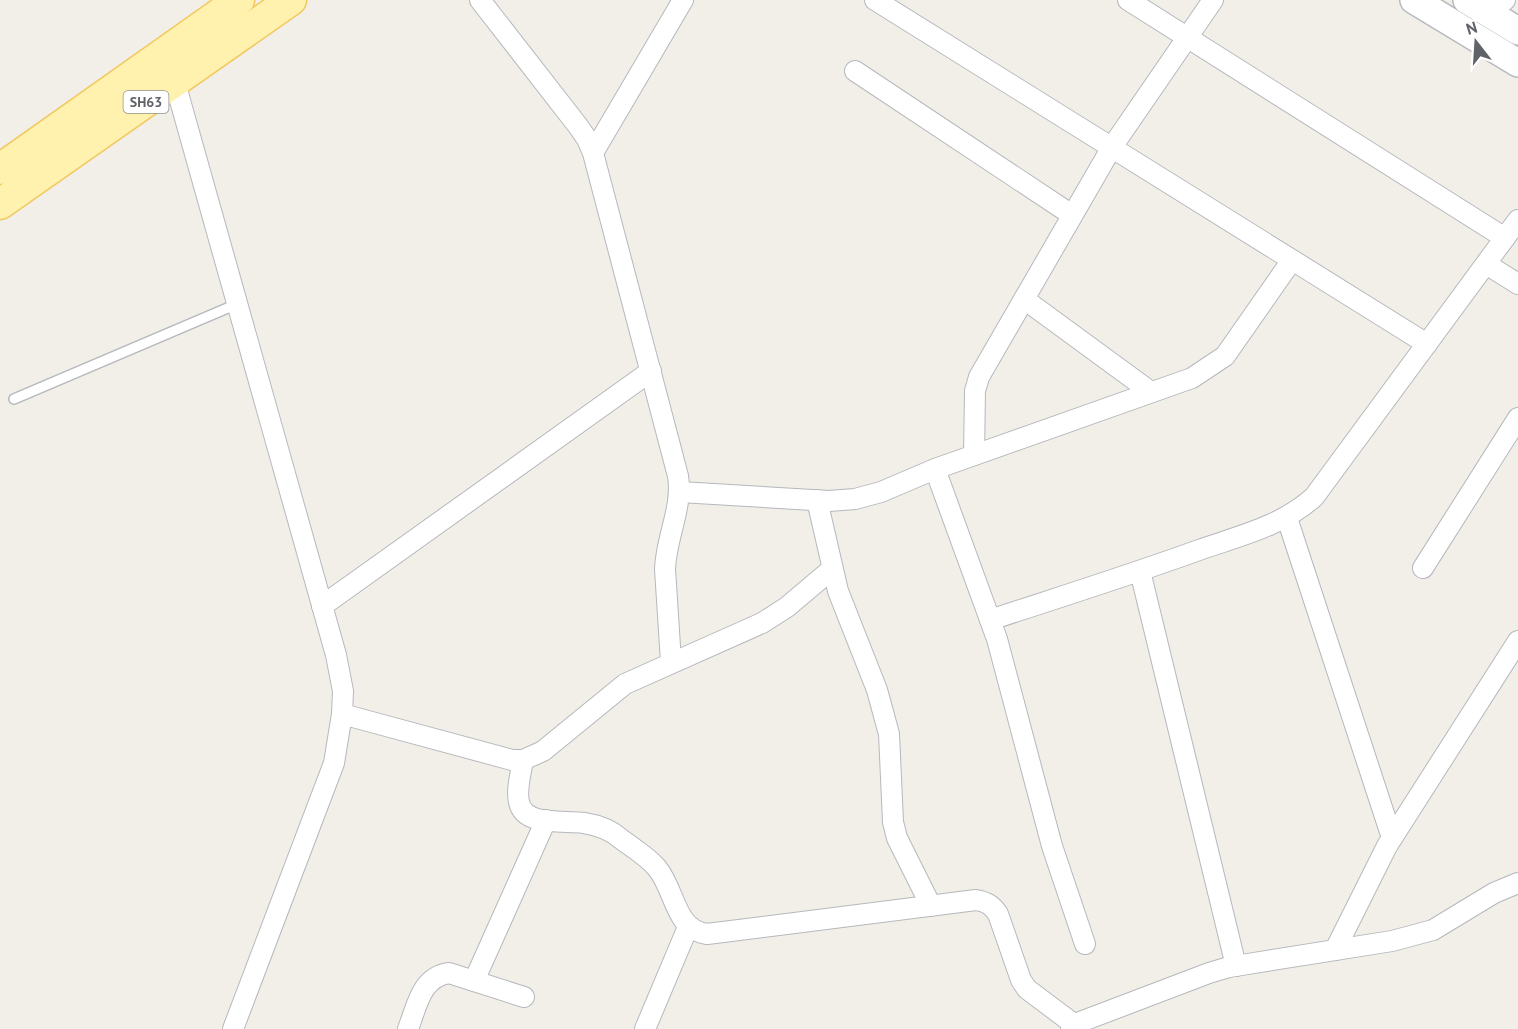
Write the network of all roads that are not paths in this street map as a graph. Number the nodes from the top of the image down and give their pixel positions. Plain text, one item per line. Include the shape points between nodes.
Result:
1 (239, 0) edge
2 (291, 0) edge
3 (480, 0) edge
4 (661, 0) edge
5 (876, 0) edge
6 (1128, 0) edge
7 (1213, 0) edge
8 (1414, 0) edge
9 (1487, 4) edge
10 (679, 8) edge
11 (1518, 31) edge
12 (1187, 37) junction
13 (167, 52) junction
14 (1518, 63) edge
15 (855, 71) dead end
16 (174, 82) junction
17 (1112, 147) junction
18 (593, 153) junction
19 (0, 169) edge
20 (0, 204) edge
21 (1072, 215) junction
22 (1518, 220) edge
23 (1505, 238) junction
24 (1292, 260) junction
25 (1486, 264) junction
26 (1518, 284) edge
27 (1024, 299) junction
28 (237, 304) junction
29 (1427, 344) junction
30 (651, 371) junction
31 (1151, 392) junction
32 (14, 399) dead end
33 (1518, 418) edge
34 (974, 455) junction
35 (935, 469) junction
36 (680, 492) junction
37 (817, 500) junction
38 (1287, 518) junction
39 (1423, 568) dead end
40 (832, 569) junction
41 (1140, 571) junction
42 (322, 606) junction
43 (990, 620) junction
44 (1518, 641) edge
45 (671, 662) junction
46 (342, 714) junction
47 (523, 760) junction
48 (546, 820) junction
49 (1392, 838) junction
50 (1518, 883) edge
51 (931, 906) junction
52 (688, 927) junction
53 (1085, 944) dead end
54 (1335, 950) junction
55 (1236, 966) junction
56 (474, 981) junction
57 (524, 997) dead end
58 (1073, 1027) edge
59 (233, 1029) edge
60 (408, 1029) edge
61 (645, 1029) edge

1 - 13 main road, SH63
2 - 16 main road, SH63
3 - 18 street via 578,126
4 - 10 street
5 - 17 street
6 - 12 street
7 - 12 street
8 - 14 main road
9 - 11 main road
10 - 18 street
12 - 17 street
12 - 23 street
13 - 16 street
13 - 19 main road, SH63
15 - 21 street
16 - 20 main road, SH63
16 - 28 street
17 - 21 street
17 - 24 street
18 - 30 street
21 - 27 street
22 - 23 street
23 - 25 street
24 - 29 street
24 - 31 street via 1226,356 1192,378
25 - 26 street
25 - 29 street
27 - 31 street
27 - 34 street via 979,377 975,392
28 - 32 lane
28 - 42 street
29 - 38 street via 1314,497
30 - 36 street
30 - 42 street
31 - 34 street
33 - 39 street
34 - 35 street
35 - 37 street via 855,499
35 - 43 street
36 - 37 street
36 - 45 street via 665,569
37 - 40 street
38 - 41 street
38 - 49 street
40 - 45 street via 762,623
40 - 51 street via 889,734 892,822
41 - 43 street
41 - 55 street
42 - 46 street via 343,691
43 - 53 street via 1005,663 1052,846
44 - 49 street
45 - 47 street via 625,684 543,751
46 - 47 street
46 - 59 street via 334,763
47 - 48 street via 519,805 531,817
48 - 52 street via 584,823 618,836 655,866
48 - 56 street
49 - 54 street
50 - 54 street via 1433,930
51 - 52 street via 707,934
51 - 58 street via 975,900 993,906 1027,990
52 - 61 street
54 - 55 street
55 - 58 street
56 - 57 street
56 - 60 street via 449,973 431,980

